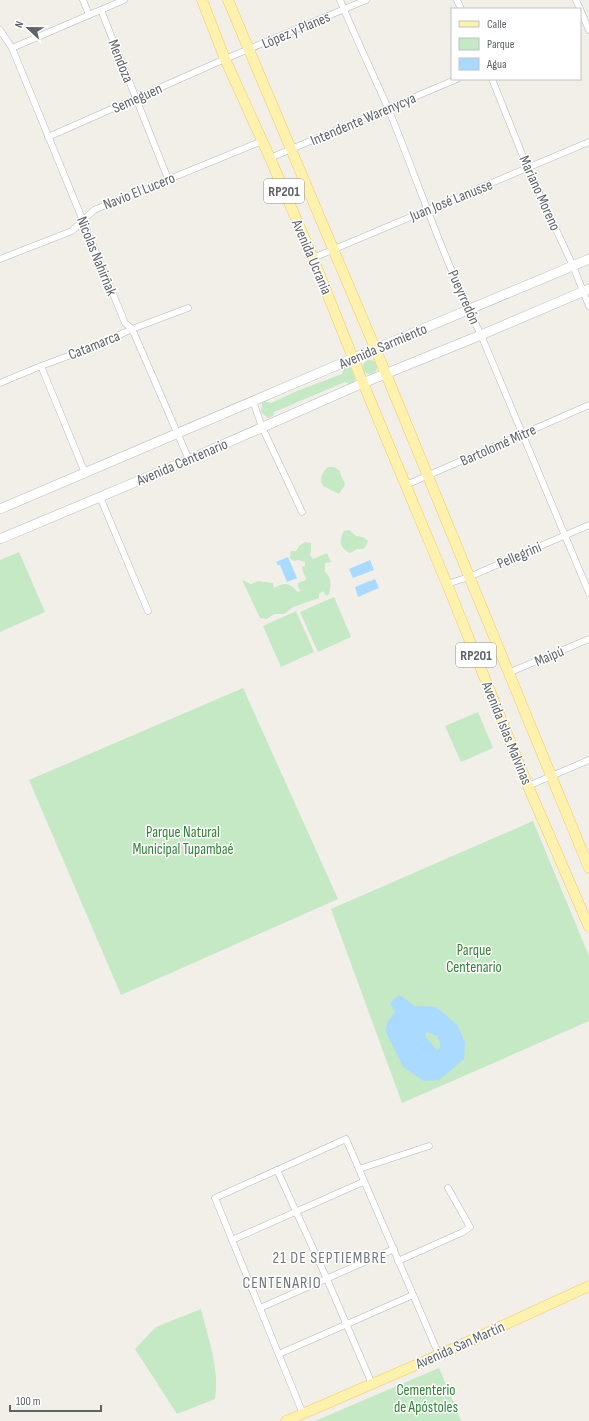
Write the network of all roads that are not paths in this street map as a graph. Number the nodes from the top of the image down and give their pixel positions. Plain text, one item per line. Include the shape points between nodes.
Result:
1 (83, 0) edge
2 (124, 0) edge
3 (202, 0) edge
4 (228, 0) edge
5 (340, 0) edge
6 (366, 0) edge
7 (101, 10) junction
8 (344, 10) junction
9 (581, 11) edge
10 (89, 15) junction
11 (588, 26) edge
12 (0, 30) edge
13 (12, 48) junction
14 (249, 49) junction
15 (225, 59) junction
16 (455, 80) edge
17 (492, 80) edge
18 (136, 98) junction
19 (388, 108) junction
20 (48, 137) junction
21 (262, 141) junction
22 (589, 142) edge
23 (292, 149) junction
24 (270, 158) junction
25 (528, 169) junction
26 (168, 179) junction
27 (426, 210) junction
28 (83, 220) junction
29 (332, 249) junction
30 (313, 258) junction
31 (0, 259) edge
32 (589, 259) edge
33 (573, 266) junction
34 (586, 290) edge
35 (589, 306) edge
36 (188, 308) dead end
37 (468, 310) junction
38 (132, 329) junction
39 (481, 335) junction
40 (375, 349) junction
41 (354, 359) junction
42 (41, 366) junction
43 (386, 374) junction
44 (0, 383) edge
45 (363, 383) junction
46 (253, 401) junction
47 (589, 405) edge
48 (262, 427) junction
49 (177, 434) junction
50 (522, 434) junction
51 (189, 460) junction
52 (85, 473) junction
53 (427, 476) junction
54 (406, 484) junction
55 (100, 497) junction
56 (0, 510) edge
57 (302, 512) dead end
58 (589, 525) edge
59 (566, 535) junction
60 (0, 539) edge
61 (469, 576) junction
62 (447, 584) junction
63 (589, 593) edge
64 (148, 611) dead end
65 (589, 639) edge
66 (508, 673) junction
67 (589, 760) edge
68 (552, 776) junction
69 (528, 786) junction
70 (589, 868) edge
71 (589, 927) edge
72 (429, 1146) dead end
73 (359, 1169) junction
74 (277, 1170) junction
75 (364, 1182) junction
76 (448, 1188) dead end
77 (296, 1213) junction
78 (232, 1240) junction
79 (394, 1250) junction
80 (398, 1260) junction
81 (327, 1279) junction
82 (589, 1286) edge
83 (413, 1295) junction
84 (260, 1308) junction
85 (346, 1325) junction
86 (279, 1354) junction
87 (439, 1355) junction
88 (372, 1384) junction
89 (303, 1414) junction
90 (286, 1421) edge

1 - 10 street
2 - 7 street
3 - 15 main road, Avenida Ucrania / RP201
4 - 14 main road, Avenida Ucrania / RP201
5 - 8 street, Pueyrredón
6 - 8 street, López y Planes
7 - 10 street
7 - 18 street, Mendoza
8 - 14 street, López y Planes
8 - 19 street, Pueyrredón
9 - 11 street
10 - 13 street
12 - 13 street, Nicolas Nahirñak
13 - 20 street, Nicolas Nahirñak
14 - 15 street, López y Planes
14 - 23 main road, Avenida Ucrania / RP201
15 - 18 street, Semeguen
15 - 21 main road, Avenida Ucrania / RP201
16 - 19 street, Intendente Warenycya
17 - 25 street, Mariano Moreno
18 - 20 street, Semeguen
18 - 26 street, Mendoza
19 - 23 street, Intendente Warenycya
19 - 27 street, Pueyrredón
20 - 28 street, Nicolas Nahirñak
21 - 24 main road, Avenida Ucrania / RP201
21 - 26 street, Navio El Lucero
22 - 25 street, Juan José Lanusse
23 - 24 street, Intendente Warenycya
23 - 29 main road, Avenida Ucrania / RP201
24 - 30 main road, Avenida Ucrania / RP201
25 - 27 street, Juan José Lanusse
25 - 33 street, Mariano Moreno
26 - 28 street, Navio El Lucero via 94,210
27 - 29 street, Juan José Lanusse
27 - 37 street, Pueyrredón
28 - 31 street, Navio El Lucero via 72,231
28 - 38 street, Nicolas Nahirñak via 124,323
29 - 30 street, Juan José Lanusse
29 - 40 main road, Avenida Ucrania / RP201
30 - 41 main road, Avenida Ucrania / RP201
32 - 33 main road, Avenida Sarmiento
33 - 34 street, Mariano Moreno
33 - 37 main road, Avenida Sarmiento
34 - 35 street, Mariano Moreno
34 - 39 main road, Avenida Sarmiento
36 - 38 street, Catamarca
37 - 39 street, Pueyrredón
37 - 40 main road, Avenida Sarmiento
38 - 42 street, Catamarca via 98,345
38 - 49 street, Nicolas Nahirñak
39 - 43 main road, Avenida Sarmiento
39 - 50 street, Pueyrredón
40 - 41 main road, Avenida Sarmiento
40 - 43 main road, Avenida Ucrania / RP201
41 - 45 main road, Avenida Ucrania / RP201
41 - 46 main road, Avenida Sarmiento
42 - 44 street, Catamarca
42 - 52 street
43 - 45 main road, Avenida Sarmiento
43 - 53 main road, Avenida Islas Malvinas / RP201
45 - 48 main road, Avenida Centenario
45 - 54 main road, Avenida Islas Malvinas / RP201
46 - 48 street
46 - 49 main road, Avenida Sarmiento
47 - 50 street, Bartolomé Mitre
48 - 51 main road, Avenida Centenario
48 - 57 street
49 - 51 street, Nicolas Nahirñak
49 - 52 main road, Avenida Centenario
50 - 53 street, Bartolomé Mitre
50 - 59 street, Pueyrredón
51 - 55 main road, Avenida Centenario
52 - 56 main road, Avenida Centenario
53 - 54 street, Bartolomé Mitre
53 - 61 main road, Avenida Islas Malvinas / RP201
54 - 62 main road, Avenida Islas Malvinas / RP201
55 - 60 main road, Avenida Centenario
55 - 64 street
58 - 59 street, Pellegrini
59 - 61 street, Pellegrini
59 - 63 street, Pueyrredón
61 - 62 street, Pellegrini
61 - 66 main road, Avenida Islas Malvinas / RP201
62 - 69 main road, Avenida Islas Malvinas / RP201
65 - 66 street, Maipú
66 - 68 main road, Avenida Islas Malvinas / RP201
67 - 68 street
68 - 69 street
68 - 70 main road, Avenida Islas Malvinas / RP201
69 - 71 main road, Avenida Islas Malvinas / RP201
72 - 73 street
73 - 74 street via 346,1139
73 - 75 street
74 - 77 street
74 - 78 street via 215,1198
75 - 77 street
75 - 79 street
76 - 80 street via 470,1227
77 - 78 street
77 - 81 street
78 - 84 street
79 - 80 street
79 - 81 street
80 - 83 street
81 - 84 street
81 - 85 street
82 - 87 main road, Avenida San Martín
83 - 85 street
83 - 87 street
84 - 86 street
85 - 86 street
85 - 88 street
86 - 89 street
87 - 88 main road, Avenida San Martín
88 - 89 main road, Avenida San Martín
89 - 90 main road, Avenida San Martín

